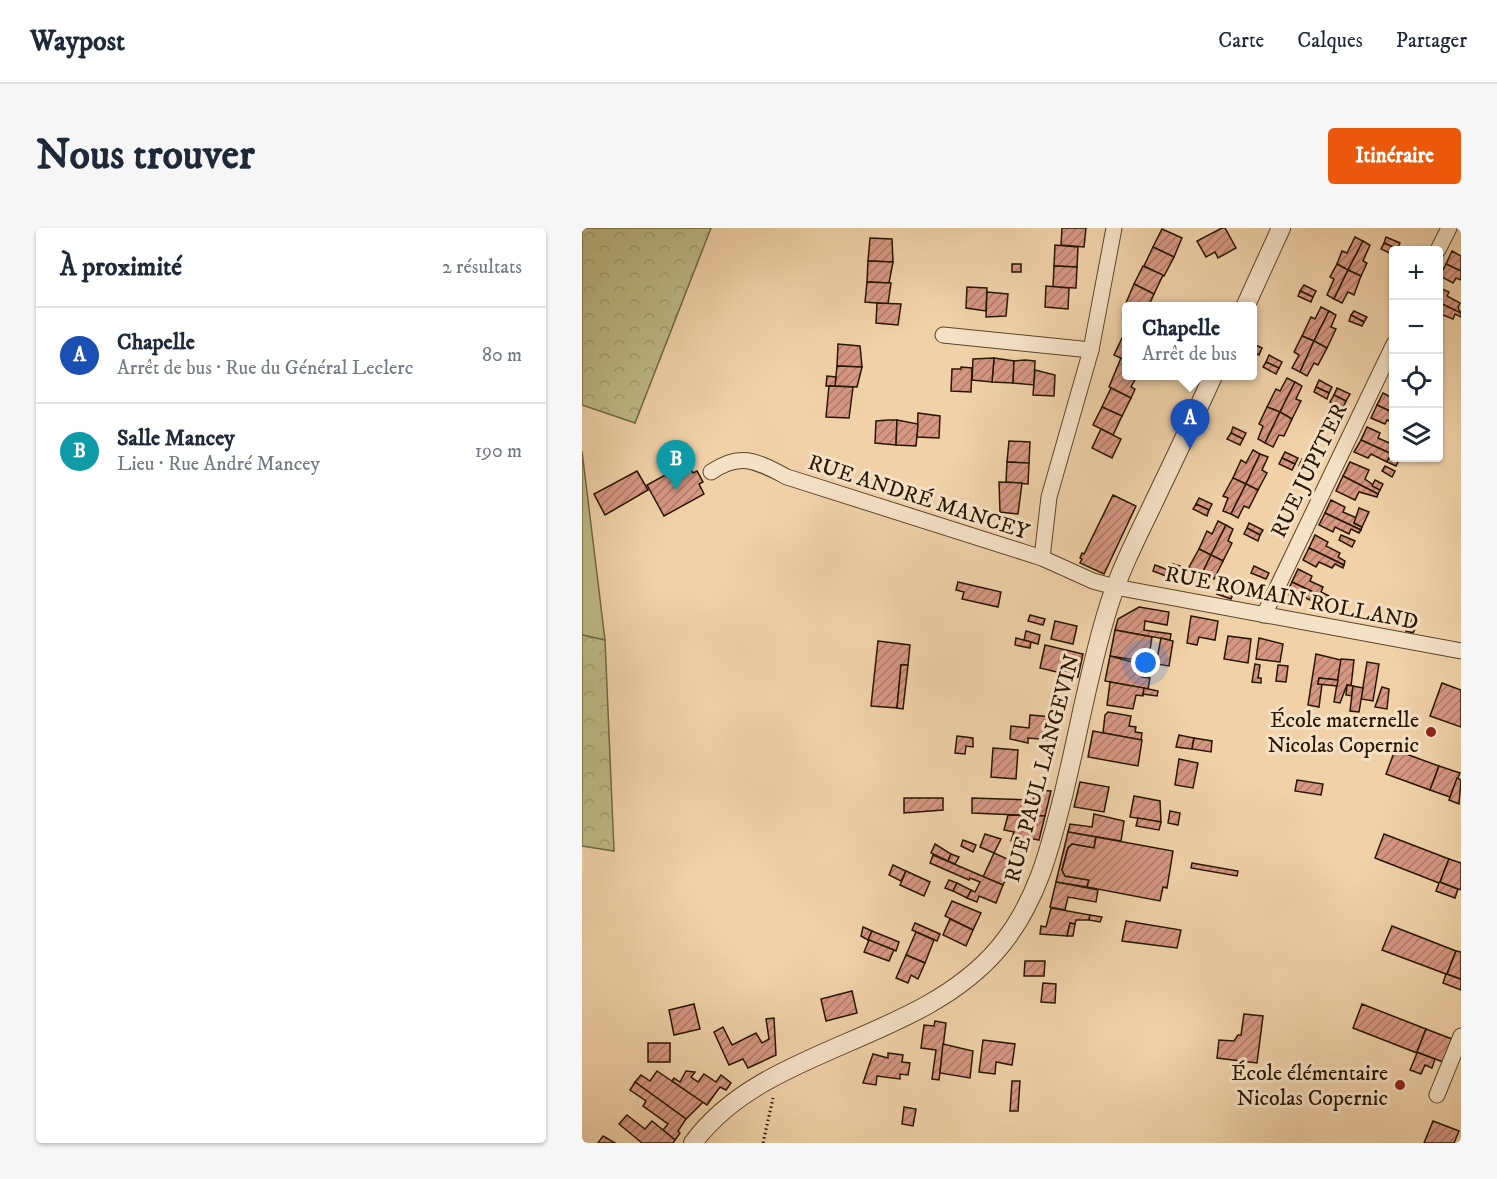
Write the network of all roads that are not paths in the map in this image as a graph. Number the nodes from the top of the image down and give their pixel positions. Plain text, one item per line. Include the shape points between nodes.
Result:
1 (1114, 228) edge
2 (1281, 228) edge
3 (1449, 228) edge
4 (1440, 246) edge
5 (1247, 302) edge
6 (943, 335) dead end
7 (1091, 350) junction
8 (1389, 354) edge
9 (1211, 380) edge
10 (711, 472) dead end
11 (1042, 558) junction
12 (1115, 587) junction
13 (1264, 615) junction
14 (1461, 651) edge
15 (1461, 1036) edge
16 (1437, 1095) dead end
17 (693, 1143) edge

1 - 7 street
2 - 5 street
3 - 4 street
6 - 7 street
7 - 11 street via 1049,497
8 - 13 street, RUE JUPITER
9 - 12 street, RUE PAUL LANGEVIN
10 - 11 street, RUE ANDRÉ MANCEY via 724,463 756,460 787,477
11 - 12 street, RUE ANDRÉ MANCEY
12 - 13 street, RUE ROMAIN ROLLAND
12 - 17 street, RUE PAUL LANGEVIN via 1051,844 1030,903 1015,927 971,975 937,999 883,1029 778,1075 736,1101
13 - 14 street, RUE ROMAIN ROLLAND
15 - 16 street

